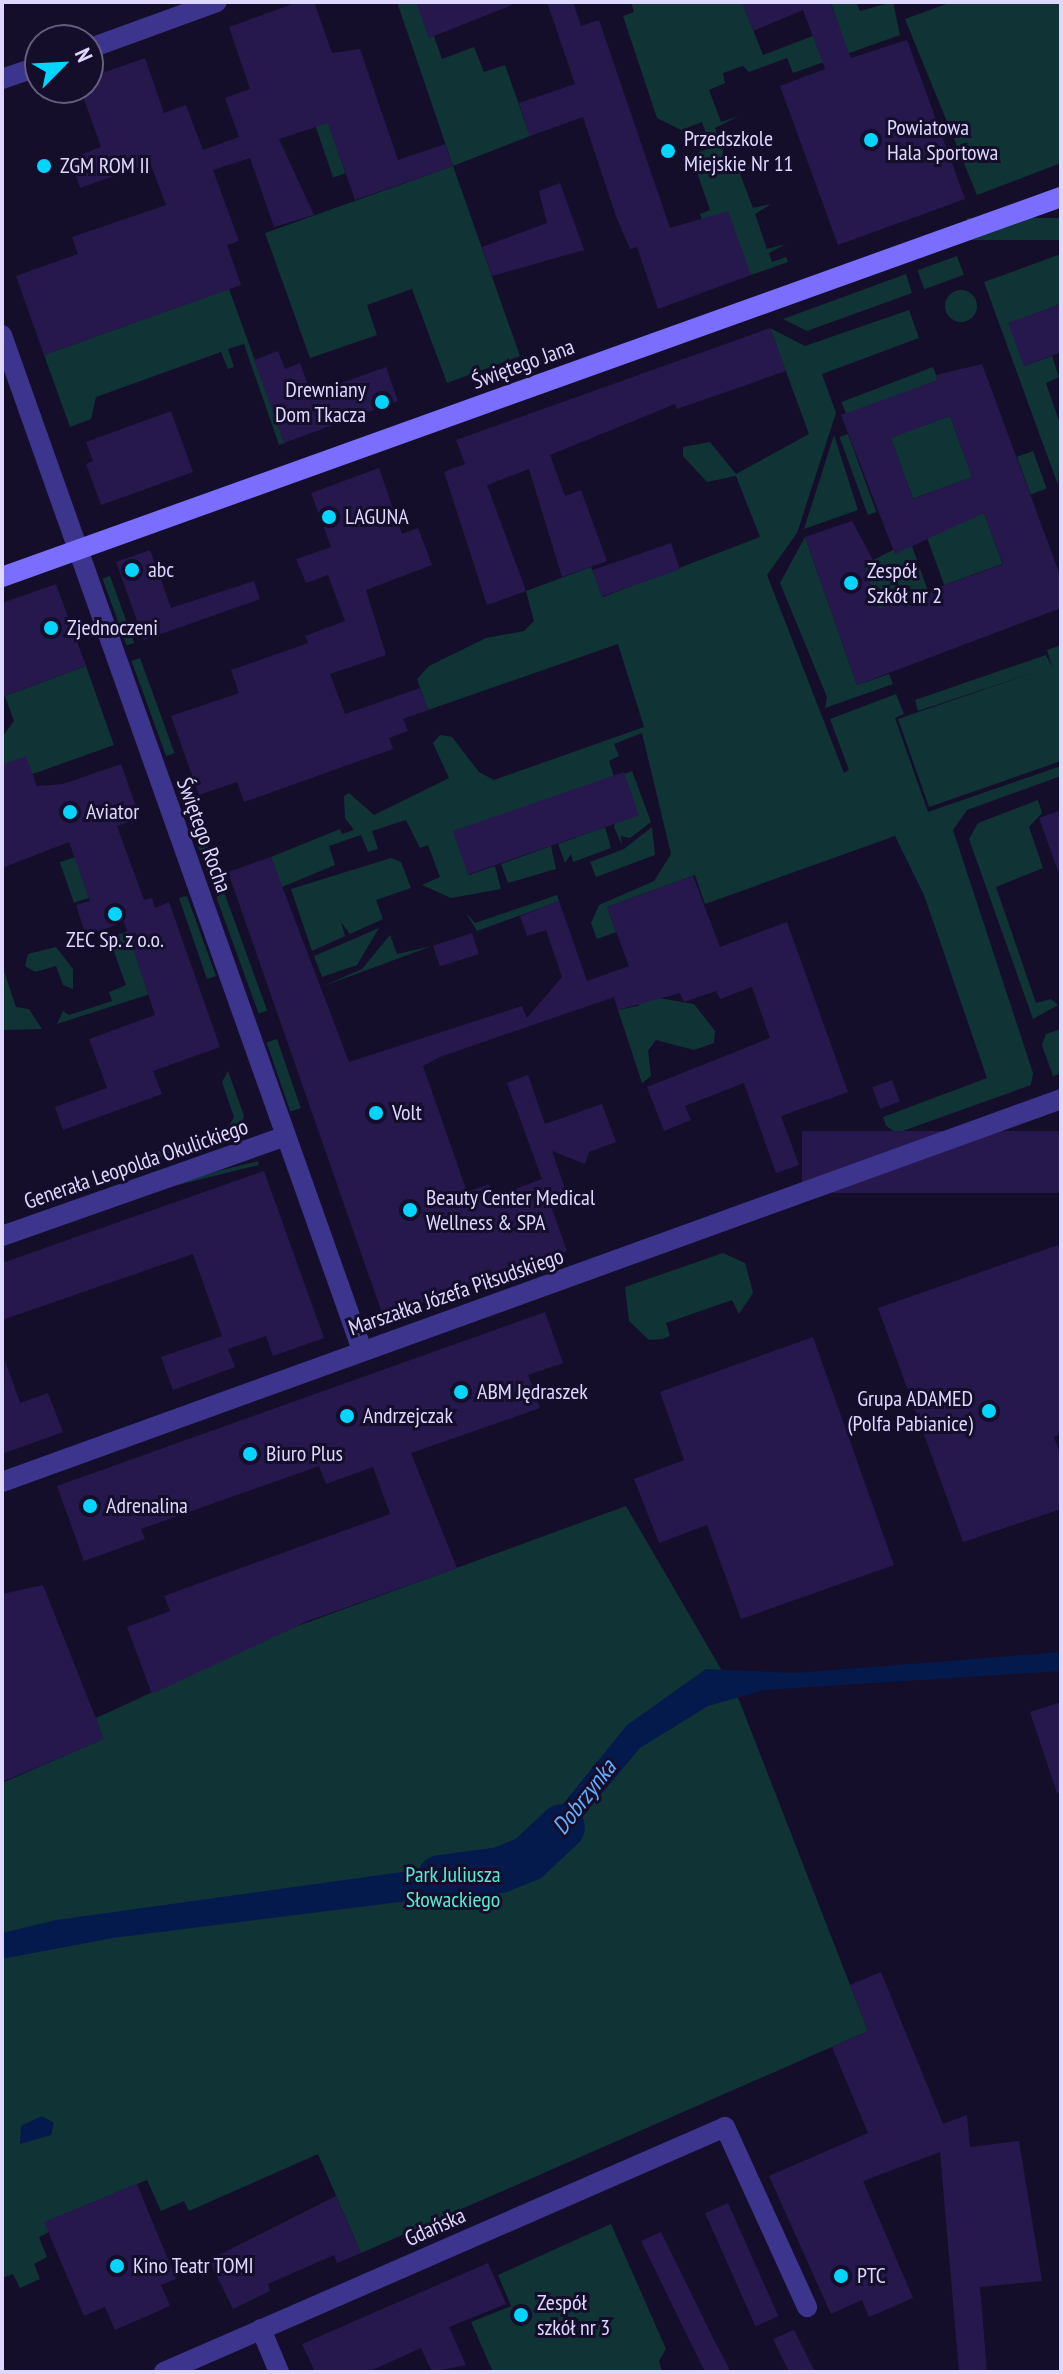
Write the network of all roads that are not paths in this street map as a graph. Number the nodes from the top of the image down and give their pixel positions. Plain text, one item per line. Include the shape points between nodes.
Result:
1 (217, 2) edge
2 (104, 43) edge
3 (24, 71) edge
4 (2, 79) edge
5 (1061, 197) edge
6 (2, 335) edge
7 (78, 549) junction
8 (2, 577) edge
9 (1061, 1099) edge
10 (286, 1136) junction
11 (2, 1236) edge
12 (362, 1350) junction
13 (2, 1482) edge
14 (807, 2307) dead end
15 (261, 2329) junction
16 (164, 2372) edge
17 (279, 2372) edge

1 - 2 street
3 - 4 street
5 - 7 main road, Świętego Jana
6 - 7 street, Świętego Rocha
7 - 8 main road, Świętego Jana
7 - 10 street, Świętego Rocha
9 - 12 street, Marszałka Józefa Piłsudskiego
10 - 11 street, Generała Leopolda Okulickiego
10 - 12 street, Świętego Rocha
12 - 13 street, Marszałka Józefa Piłsudskiego
14 - 15 street, Gdańska via 725,2127
15 - 16 street, Gdańska
15 - 17 street

